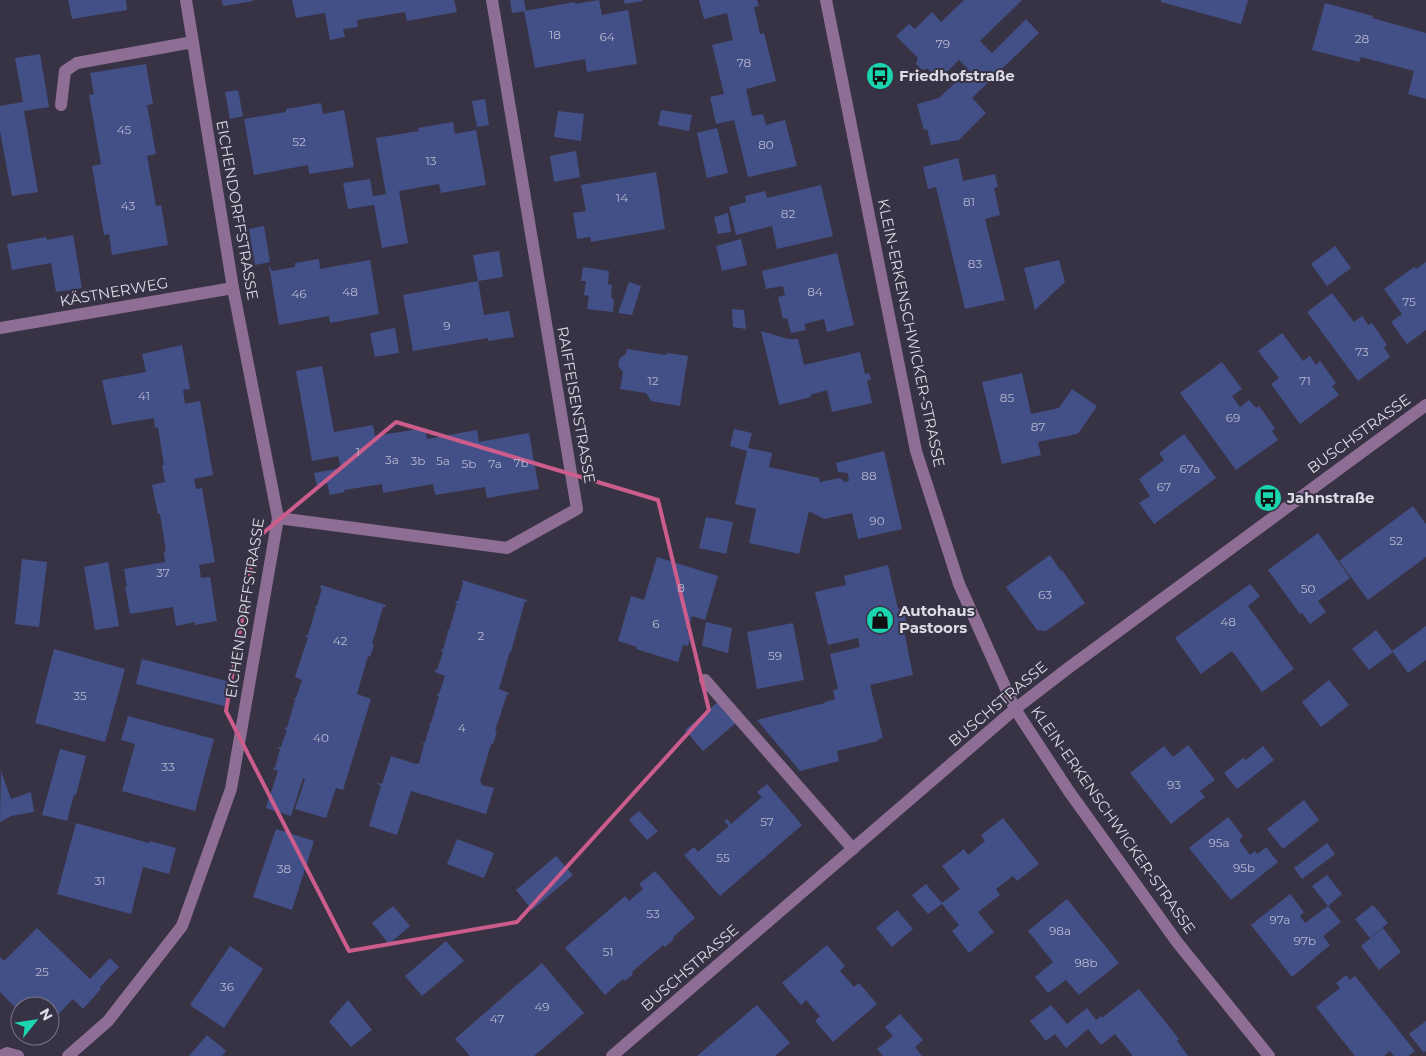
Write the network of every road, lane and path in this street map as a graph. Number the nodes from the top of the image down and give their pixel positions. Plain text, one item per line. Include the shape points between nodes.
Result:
1 (186, 0) edge
2 (492, 0) edge
3 (826, 0) edge
4 (193, 42) junction
5 (61, 105) dead end
6 (233, 288) junction
7 (0, 328) edge
8 (1426, 405) edge
9 (278, 518) junction
10 (705, 680) dead end
11 (1015, 709) junction
12 (853, 849) junction
13 (68, 1056) edge
14 (612, 1056) edge
15 (1269, 1056) edge

1 - 4 street, EICHENDORFFSTRASSE
2 - 9 street, RAIFFEISENSTRASSE via 577,508 507,548
3 - 11 street, KLEIN-ERKENSCHWICKER-STRASSE via 916,451 959,584
4 - 5 street via 77,63 65,71
4 - 6 street, EICHENDORFFSTRASSE
6 - 7 street, KÄSTNERWEG
6 - 9 street, EICHENDORFFSTRASSE
8 - 11 street, BUSCHSTRASSE
9 - 13 street, EICHENDORFFSTRASSE via 231,789 182,926 108,1021
10 - 12 street
11 - 12 street, BUSCHSTRASSE
11 - 15 street, KLEIN-ERKENSCHWICKER-STRASSE via 1068,790 1177,942
12 - 14 street, BUSCHSTRASSE

